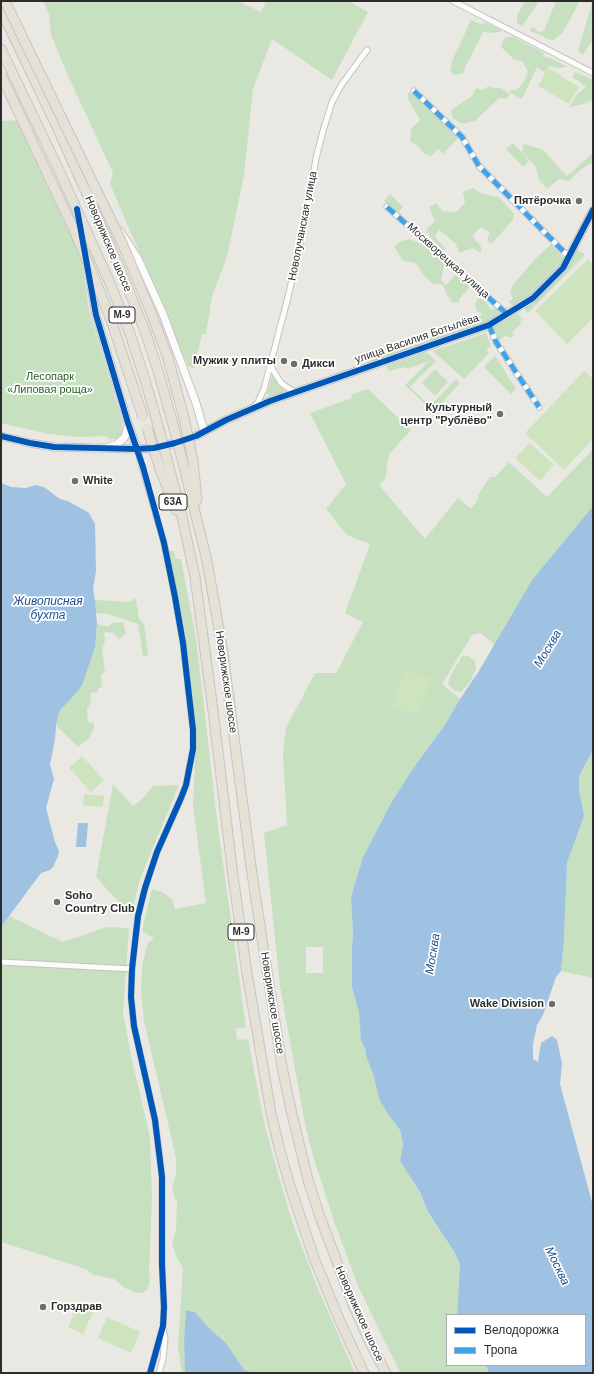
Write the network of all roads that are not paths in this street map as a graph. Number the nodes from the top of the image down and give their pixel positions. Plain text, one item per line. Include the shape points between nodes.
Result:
1 (5, 1) edge
2 (453, 1) edge
3 (1, 10) edge
4 (1, 49) edge
5 (368, 50) dead end
6 (593, 73) edge
7 (1, 75) edge
8 (414, 91) dead end
9 (78, 174) junction
10 (387, 207) dead end
11 (77, 209) junction
12 (593, 210) edge
13 (569, 257) junction
14 (508, 315) junction
15 (489, 325) junction
16 (271, 364) junction
17 (264, 389) junction
18 (294, 392) junction
19 (270, 401) junction
20 (538, 407) dead end
21 (253, 408) junction
22 (128, 424) junction
23 (204, 431) junction
24 (1, 436) edge
25 (104, 448) junction
26 (138, 449) junction
27 (200, 531) junction
28 (186, 535) junction
29 (1, 962) edge
30 (132, 969) junction
31 (163, 1326) junction
32 (150, 1373) edge
33 (159, 1373) edge
34 (364, 1373) edge
35 (386, 1373) edge

1 - 27 highway, bridge via 123,245 168,358 193,460
2 - 6 street
3 - 9 highway, Новорижское шоссе / М-9
4 - 11 highway, Новорижское шоссе / М-9
5 - 16 street, Новолучанская улица via 342,84 332,102 323,131 307,213
7 - 28 highway, 63A, bridge via 94,276 160,469
8 - 13 street via 462,137 479,166
9 - 23 street via 138,259 163,314
9 - 27 highway, Новорижское шоссе / М-9, bridge via 118,264 159,374
10 - 14 street, Москворецкая улица
11 - 22 street via 96,315
11 - 28 highway, Новорижское шоссе / М-9, bridge via 130,334 170,467
12 - 13 street, улица Василия Ботылёва
13 - 14 street, улица Василия Ботылёва via 563,268 533,298
14 - 15 street, улица Василия Ботылёва
15 - 18 street, улица Василия Ботылёва
15 - 20 street via 496,342
16 - 17 street, Новолучанская улица
16 - 18 street via 281,382
17 - 19 street via 265,396
17 - 21 street, Новолучанская улица
18 - 19 street, улица Василия Ботылёва
19 - 21 street, улица Василия Ботылёва
21 - 23 street, улица Василия Ботылёва
22 - 25 street via 124,438 116,445
22 - 26 street
23 - 26 street, улица Василия Ботылёва via 176,443
24 - 25 street, улица Василия Ботылёва via 54,447
25 - 26 street, улица Василия Ботылёва
26 - 30 street via 164,542 175,597 192,709 193,749 186,785 157,852 145,888 138,916
27 - 35 highway, Новорижское шоссе / М-9 via 223,653 252,874 292,1117 308,1180 330,1244 353,1305
28 - 34 highway, Новорижское шоссе / М-9 via 206,652 248,980 271,1113 290,1186 312,1252
29 - 30 street
30 - 31 street via 134,1026 156,1120 162,1177
31 - 32 street
31 - 33 street via 165,1338

